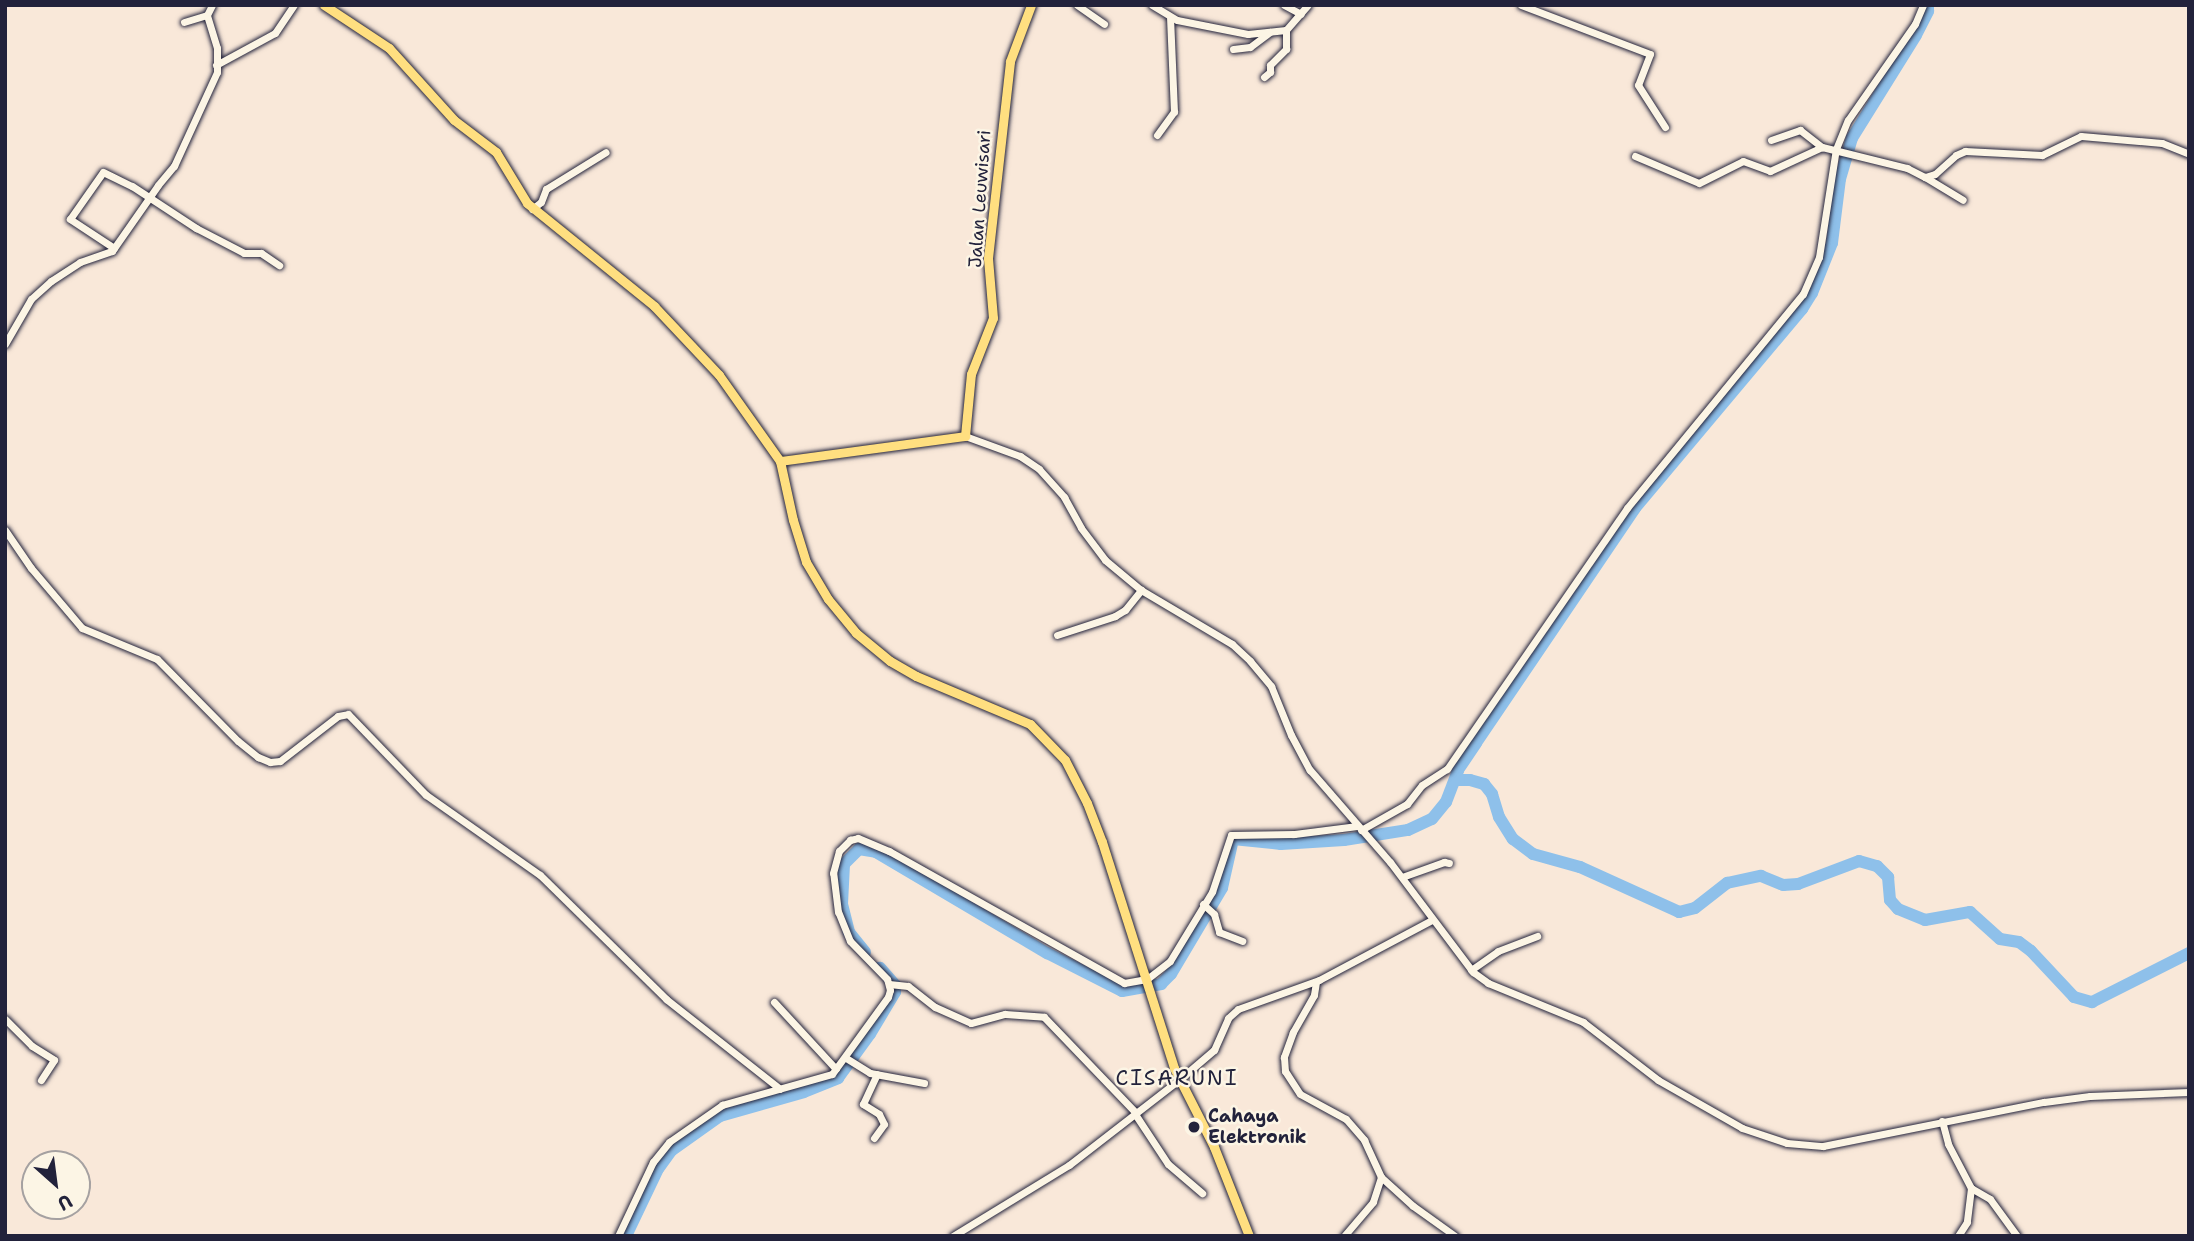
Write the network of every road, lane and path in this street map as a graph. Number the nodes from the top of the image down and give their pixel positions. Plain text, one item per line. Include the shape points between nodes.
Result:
1 (212, 5) edge
2 (294, 5) edge
3 (324, 5) edge
4 (1031, 5) edge
5 (1077, 5) edge
6 (1152, 5) edge
7 (1284, 5) edge
8 (1308, 5) edge
9 (1521, 5) edge
10 (1923, 5) edge
11 (1301, 14) junction
12 (208, 15) junction
13 (1170, 18) junction
14 (184, 22) dead end
15 (1104, 24) dead end
16 (1286, 30) junction
17 (1270, 31) junction
18 (1233, 49) dead end
19 (216, 65) junction
20 (1264, 77) dead end
21 (1665, 127) dead end
22 (1157, 135) dead end
23 (1771, 140) dead end
24 (1822, 147) junction
25 (1836, 149) junction
26 (606, 152) dead end
27 (2189, 154) edge
28 (1635, 156) dead end
29 (1925, 177) junction
30 (149, 199) junction
31 (1962, 200) dead end
32 (532, 209) junction
33 (114, 248) junction
34 (279, 265) dead end
35 (5, 344) edge
36 (965, 436) junction
37 (780, 461) junction
38 (5, 530) edge
39 (1141, 590) junction
40 (1057, 635) dead end
41 (1361, 829) junction
42 (1449, 863) dead end
43 (1402, 877) junction
44 (1208, 908) junction
45 (1432, 920) junction
46 (1537, 936) dead end
47 (1242, 941) dead end
48 (1471, 970) junction
49 (1316, 982) junction
50 (890, 984) junction
51 (1148, 985) junction
52 (774, 1002) dead end
53 (5, 1018) edge
54 (851, 1061) junction
55 (836, 1069) junction
56 (877, 1074) junction
57 (1180, 1079) junction
58 (41, 1080) dead end
59 (924, 1083) dead end
60 (780, 1089) junction
61 (2189, 1091) edge
62 (1135, 1114) junction
63 (1942, 1121) junction
64 (874, 1138) dead end
65 (1381, 1177) junction
66 (1971, 1188) junction
67 (1202, 1193) dead end
68 (618, 1236) edge
69 (953, 1236) edge
70 (1249, 1236) edge
71 (1344, 1236) edge
72 (1455, 1236) edge
73 (1958, 1236) edge
74 (2017, 1236) edge

1 - 12 street
2 - 19 street via 275,33
3 - 32 main road via 389,48 454,120 492,147
4 - 36 main road, Jalan Leuwisari via 1010,61 988,258 993,318 971,374
5 - 15 street
6 - 13 street
7 - 11 street
8 - 11 street
9 - 21 street via 1650,54 1638,85
10 - 25 street via 1915,24 1852,112
11 - 16 street
12 - 14 street
12 - 19 street via 217,48
13 - 17 street via 1248,34
13 - 22 street via 1174,112
16 - 17 street
16 - 20 street via 1286,49
17 - 18 street via 1250,47
19 - 30 street via 217,72 174,166
23 - 24 street via 1800,130
24 - 25 street
24 - 28 street via 1770,171 1743,161 1704,183
25 - 29 street
25 - 41 street via 1819,257 1793,309 1628,508 1447,769 1422,785 1408,804
26 - 32 street via 546,189
27 - 29 street via 2162,143 2081,136 2042,155 1965,151
29 - 31 street
30 - 33 street
30 - 33 street via 107,172 99,174 70,219
30 - 34 street via 244,253 261,253
32 - 37 main road via 654,306 705,360
33 - 35 street via 51,281 32,299
36 - 37 main road
36 - 39 street via 1020,456 1039,469 1064,497 1092,544
37 - 51 main road via 806,562 856,633 915,676 1030,723 1065,760 1102,842
38 - 60 street via 82,628 157,659 258,757 280,761 338,716 348,714 426,795 540,875 666,999
39 - 40 street via 1115,616
39 - 41 street via 1232,644 1257,668 1310,770
41 - 43 street
41 - 44 street via 1231,835
42 - 43 street
43 - 45 street
44 - 47 street via 1219,932
44 - 51 street
45 - 48 street
45 - 49 street
46 - 48 street via 1499,951
48 - 63 street via 1488,983 1583,1021 1658,1080 1742,1128 1771,1139 1824,1146
49 - 57 street via 1238,1009 1227,1018 1214,1050
49 - 65 street via 1284,1056 1285,1071 1300,1094 1346,1119 1364,1140
50 - 51 street via 850,941 836,904 836,858 844,844 858,838 916,865 1116,981
50 - 54 street via 888,997
50 - 62 street via 903,984 934,1007 971,1023 1005,1014 1044,1017
51 - 57 main road
52 - 55 street
53 - 58 street via 32,1046 54,1060
54 - 55 street
54 - 56 street
55 - 60 street
56 - 59 street
56 - 64 street via 863,1104 879,1114 884,1124
57 - 62 street
57 - 70 main road via 1214,1147
60 - 68 street via 713,1110 669,1142 653,1162
61 - 63 street via 2090,1096
62 - 67 street via 1168,1164
62 - 69 street via 1069,1165
63 - 66 street via 1948,1144
65 - 71 street via 1373,1202
65 - 72 street
66 - 73 street via 1967,1222
66 - 74 street via 1990,1199

